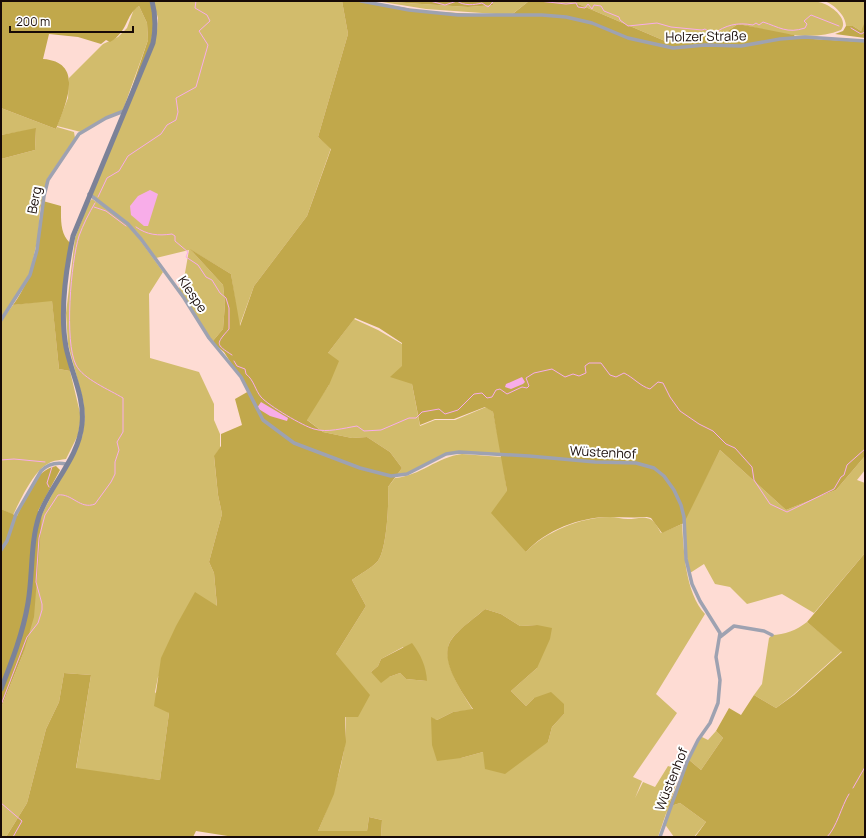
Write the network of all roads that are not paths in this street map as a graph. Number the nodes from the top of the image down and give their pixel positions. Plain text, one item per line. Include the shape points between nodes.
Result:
1 (152, 1) edge
2 (361, 1) edge
3 (865, 41) edge
4 (124, 111) junction
5 (89, 194) junction
6 (1, 320) edge
7 (263, 420) joint
8 (66, 464) junction
9 (1, 550) edge
10 (772, 635) dead end
11 (720, 636) junction
12 (1, 689) edge
13 (660, 837) edge

1 - 4 main road via 156,16 153,43
2 - 3 street, Holzer Straße via 409,10 458,15 566,17 592,23 628,38 673,48 705,45 741,46 806,37
4 - 5 main road
4 - 6 street, Berg via 79,134 48,180 38,250 30,275
5 - 7 street, Klespe via 128,224 141,239 184,298 209,338 240,377
5 - 8 main road via 73,236 64,312 66,347 83,414 81,434
7 - 11 street, Wüstenhof via 282,436 303,447 360,468 391,476 408,474 446,454 459,452 584,462 636,463 654,468 664,476 681,505 686,559 692,584 700,601 719,628
8 - 9 street via 57,462 44,468 37,476 16,514
8 - 12 main road via 35,529 25,622
10 - 11 street via 764,631 734,626
11 - 13 street, Wüstenhof via 716,657 720,687 716,709 687,762

